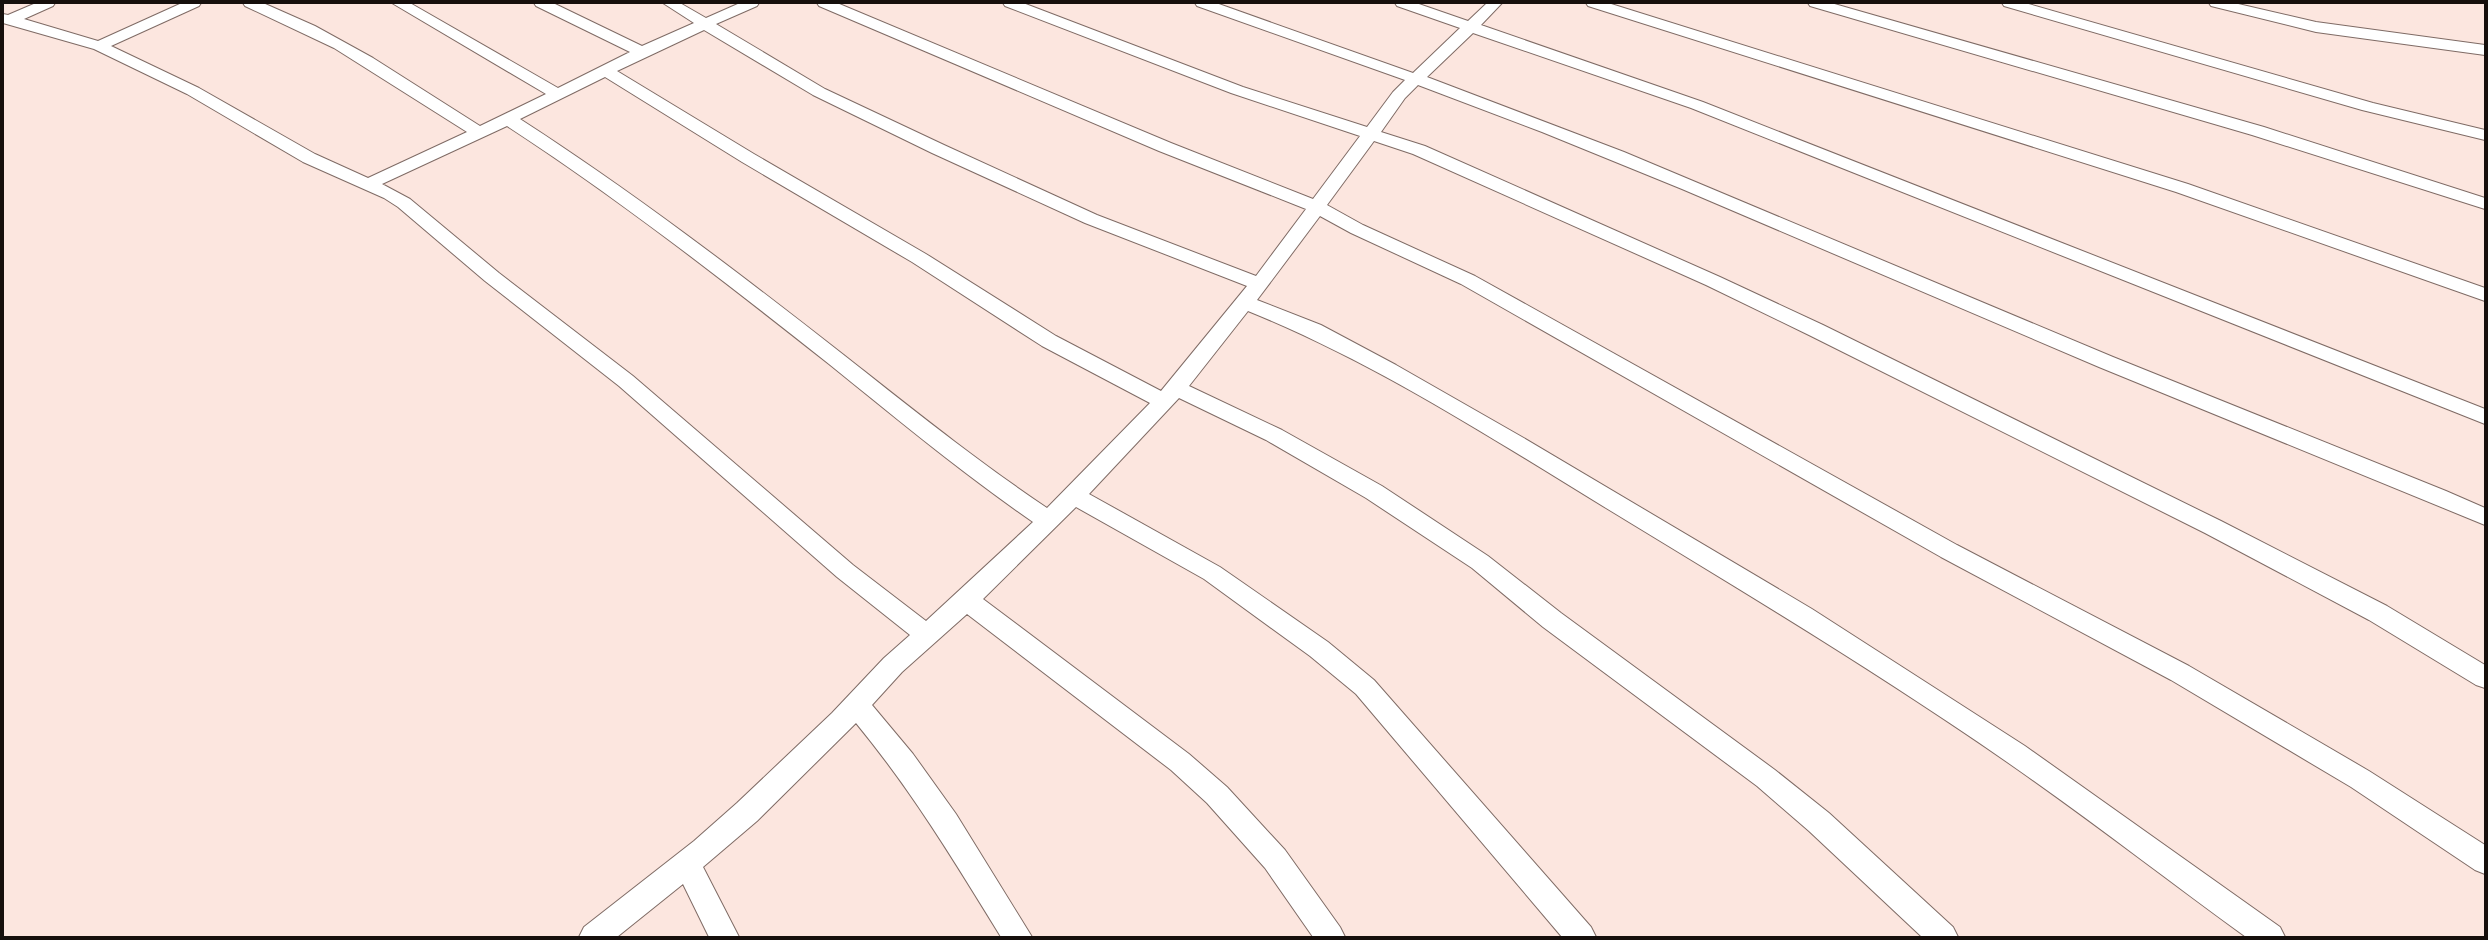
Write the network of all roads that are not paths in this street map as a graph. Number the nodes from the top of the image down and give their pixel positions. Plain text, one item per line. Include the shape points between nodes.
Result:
1 (48, 3) edge
2 (194, 3) edge
3 (250, 3) edge
4 (399, 3) edge
5 (541, 3) edge
6 (670, 3) edge
7 (752, 3) edge
8 (824, 3) edge
9 (1010, 3) edge
10 (1202, 3) edge
11 (1402, 3) edge
12 (1495, 3) edge
13 (1593, 3) edge
14 (1815, 3) edge
15 (2009, 3) edge
16 (2216, 3) edge
17 (6, 19) edge
18 (704, 24) junction
19 (1471, 27) junction
20 (98, 46) junction
21 (2485, 50) edge
22 (642, 52) junction
23 (607, 71) junction
24 (1417, 78) junction
25 (559, 94) junction
26 (508, 119) junction
27 (479, 132) junction
28 (1370, 133) junction
29 (2485, 134) edge
30 (368, 184) junction
31 (2485, 204) edge
32 (1317, 207) junction
33 (1252, 293) junction
34 (2485, 295) edge
35 (1170, 394) junction
36 (2485, 417) edge
37 (1074, 496) junction
38 (2485, 517) edge
39 (1049, 521) junction
40 (966, 600) junction
41 (927, 635) junction
42 (2484, 675) edge
43 (856, 704) junction
44 (2485, 861) edge
45 (686, 864) junction
46 (594, 937) edge
47 (724, 937) edge
48 (1017, 937) edge
49 (1330, 937) edge
50 (1581, 937) edge
51 (1943, 937) edge
52 (2270, 937) edge

1 - 17 street
2 - 20 street
3 - 27 street via 296,22 350,51
4 - 25 street
5 - 22 street
6 - 18 street
7 - 18 street
8 - 32 street via 1165,147
9 - 28 street via 1237,90
10 - 24 street
11 - 19 street
12 - 19 street
13 - 34 street via 2182,188
14 - 31 street via 2243,127
15 - 29 street via 2368,107
16 - 21 street via 2316,27
17 - 20 street
18 - 22 street
18 - 33 street via 819,92 938,150
19 - 24 street
19 - 36 street via 1697,105
20 - 30 street via 200,95 309,158
22 - 23 street
23 - 25 street
23 - 35 street via 748,158 919,258 1049,341
24 - 28 street via 1399,95
24 - 38 street via 1790,227 2143,378
25 - 26 street
26 - 27 street
26 - 39 street via 584,167 742,286 998,486
27 - 30 street
28 - 32 street
28 - 42 street via 1419,150 1816,330 2347,596
30 - 41 street via 413,209 492,278 626,381 845,571
32 - 33 street
32 - 44 street via 1357,229 1468,280 1949,551 2180,673 2354,775
33 - 35 street
33 - 52 street via 1389,370 1803,616 2016,754
35 - 37 street
35 - 51 street via 1274,435 1374,492 1480,562 1552,620 1766,778 1819,822
37 - 39 street
37 - 50 street via 1212,573 1319,649 1365,687
39 - 40 street
40 - 41 street
40 - 49 street via 1180,762 1217,795 1275,859
41 - 43 street
43 - 45 street via 747,812
43 - 48 street via 904,762 946,823
45 - 46 street
45 - 47 street

